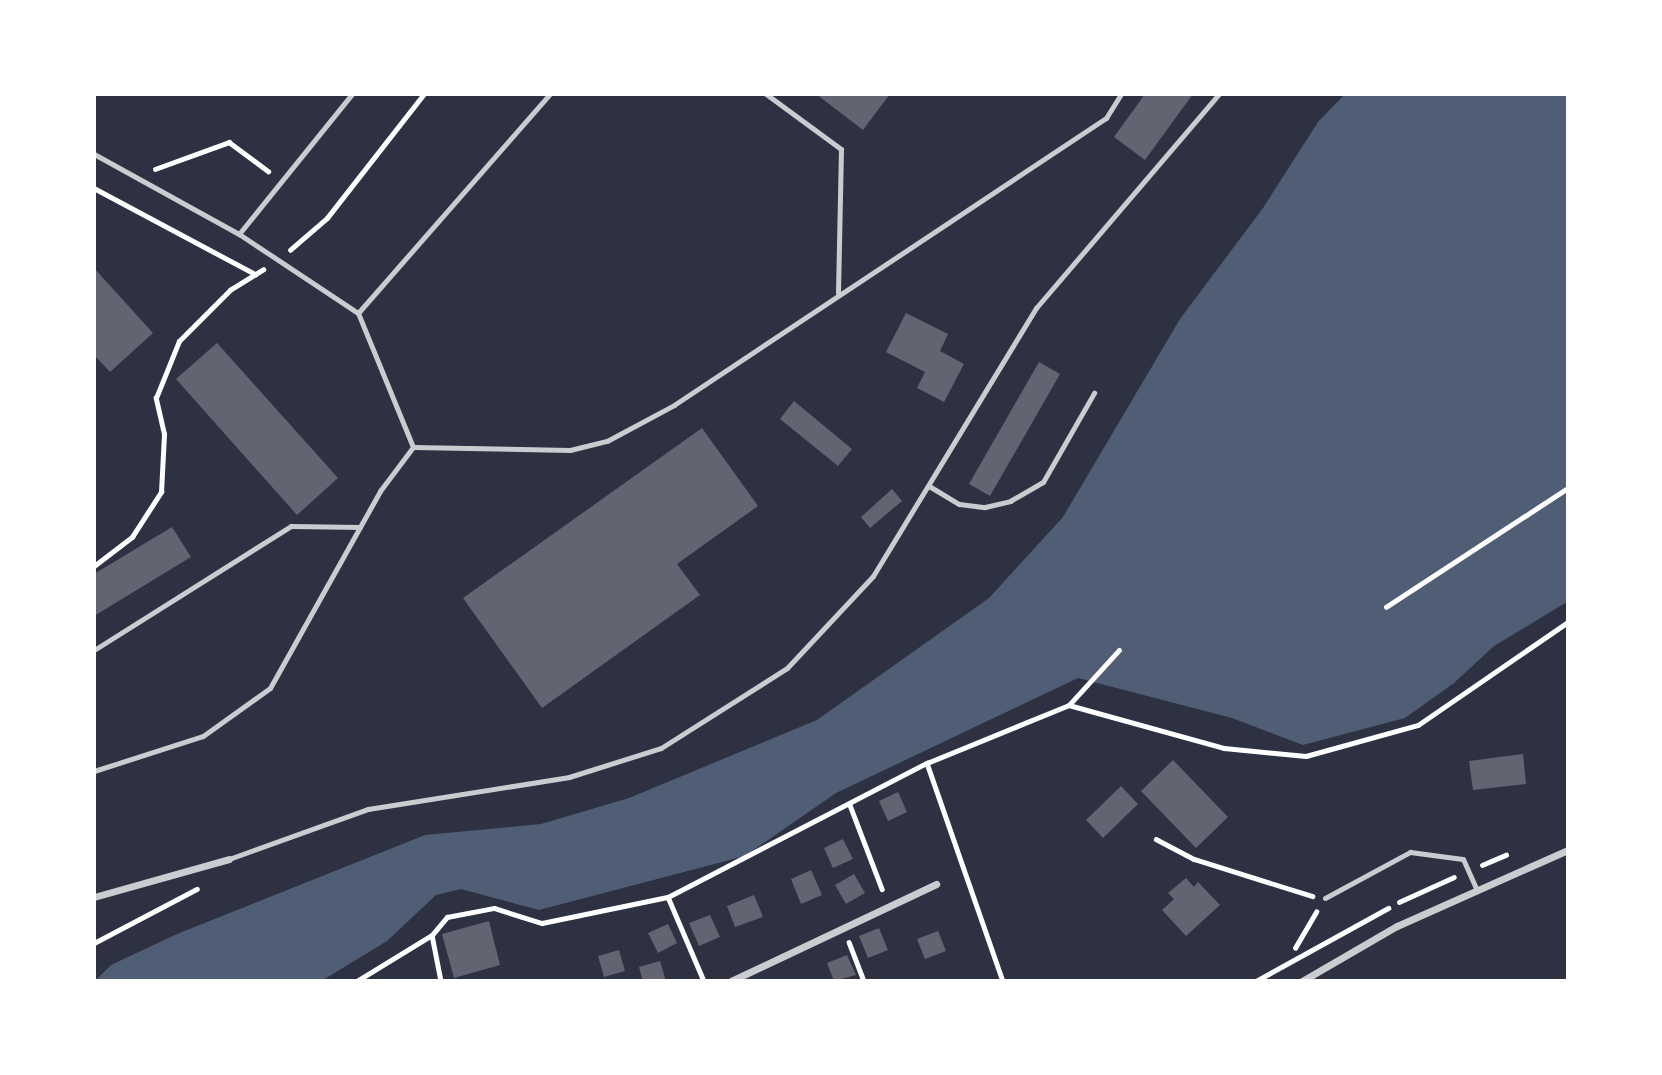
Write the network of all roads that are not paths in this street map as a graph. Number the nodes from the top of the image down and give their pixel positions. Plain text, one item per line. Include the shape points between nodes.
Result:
1 (352, 94) edge
2 (550, 94) edge
3 (766, 94) edge
4 (1121, 94) edge
5 (1219, 94) edge
6 (94, 154) edge
7 (239, 234) junction
8 (838, 293) junction
9 (358, 313) junction
10 (1094, 393) dead end
11 (413, 447) junction
12 (929, 486) junction
13 (360, 527) junction
14 (94, 650) edge
15 (94, 771) edge
16 (1567, 850) edge
17 (229, 859) joint
18 (936, 884) dead end
19 (1476, 890) junction
20 (94, 897) edge
21 (1325, 898) road end
22 (731, 981) edge
23 (1302, 981) edge

1 - 7 lane
2 - 9 lane
3 - 8 lane via 841,149
4 - 8 lane via 1106,118
5 - 12 lane via 1037,308
6 - 7 lane
7 - 9 lane
8 - 11 lane via 674,405 607,441 570,450
9 - 11 lane
10 - 12 lane via 1043,482 1010,501 985,507 959,504
11 - 13 lane
12 - 17 lane via 873,576 787,668 662,748 569,777 368,809
13 - 14 lane via 291,526
13 - 15 lane via 270,688 203,736
16 - 19 street
17 - 20 street
18 - 22 street
19 - 21 lane via 1463,859 1410,852
19 - 23 street via 1351,950

